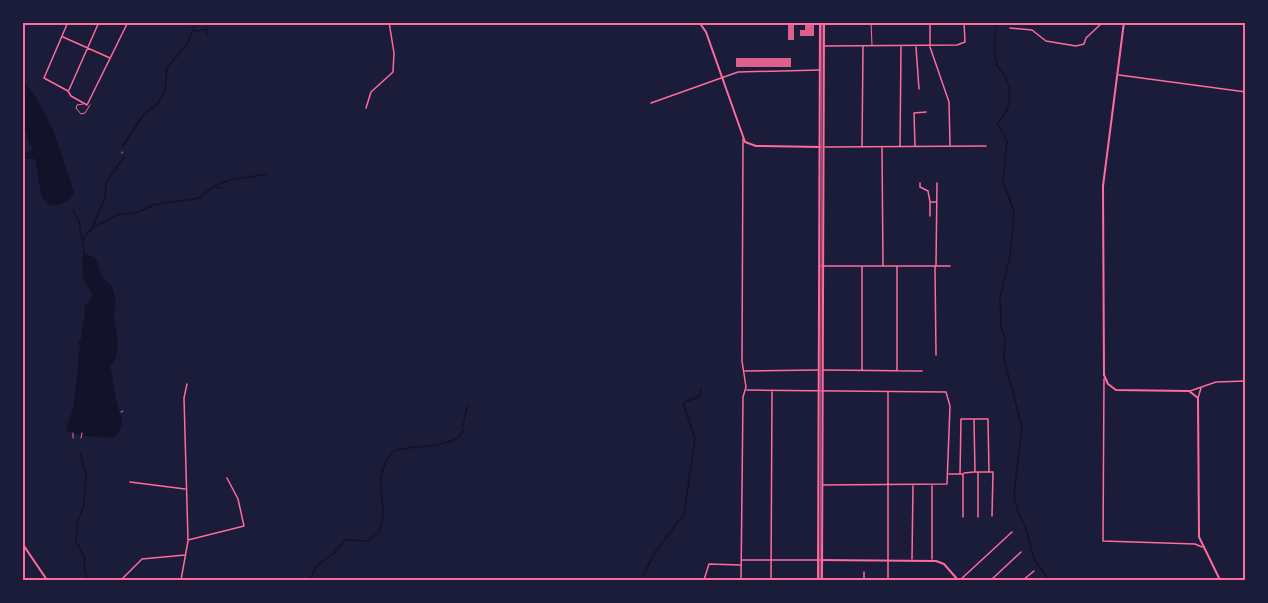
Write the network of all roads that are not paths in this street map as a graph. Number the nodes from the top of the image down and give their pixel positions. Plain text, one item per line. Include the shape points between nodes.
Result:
1 (68, 22) edge
2 (99, 22) edge
3 (128, 22) edge
4 (389, 22) edge
5 (699, 22) edge
6 (822, 22) edge
7 (871, 22) edge
8 (930, 22) edge
9 (964, 22) edge
10 (1103, 22) edge
11 (1124, 22) edge
12 (1010, 28) dead end
13 (61, 36) junction
14 (822, 46) junction
15 (863, 46) junction
16 (872, 46) junction
17 (901, 46) junction
18 (916, 46) junction
19 (930, 46) junction
20 (87, 48) junction
21 (111, 59) junction
22 (822, 70) junction
23 (1118, 75) junction
24 (722, 78) junction
25 (919, 89) dead end
26 (68, 91) junction
27 (1245, 92) edge
28 (651, 103) dead end
29 (83, 104) junction
30 (90, 105) junction
31 (366, 108) dead end
32 (926, 112) dead end
33 (743, 139) junction
34 (950, 146) junction
35 (986, 146) dead end
36 (821, 147) junction
37 (862, 147) junction
38 (882, 147) junction
39 (900, 147) junction
40 (915, 147) junction
41 (920, 183) dead end
42 (937, 183) dead end
43 (937, 201) junction
44 (930, 202) junction
45 (930, 216) dead end
46 (819, 266) junction
47 (823, 266) junction
48 (862, 266) junction
49 (883, 266) junction
50 (897, 266) junction
51 (936, 266) junction
52 (950, 266) dead end
53 (936, 355) dead end
54 (818, 370) junction
55 (823, 370) junction
56 (862, 370) junction
57 (897, 370) junction
58 (744, 371) junction
59 (922, 371) dead end
60 (1104, 375) junction
61 (1245, 381) edge
62 (187, 384) dead end
63 (1105, 386) junction
64 (1111, 387) junction
65 (1202, 387) junction
66 (746, 390) junction
67 (772, 391) junction
68 (888, 391) junction
69 (1189, 391) junction
70 (818, 392) junction
71 (823, 392) junction
72 (1198, 398) junction
73 (974, 419) junction
74 (975, 472) junction
75 (978, 472) junction
76 (989, 472) junction
77 (948, 474) junction
78 (962, 474) junction
79 (227, 478) dead end
80 (130, 482) dead end
81 (823, 485) junction
82 (913, 485) junction
83 (932, 485) junction
84 (887, 486) junction
85 (186, 489) junction
86 (992, 516) dead end
87 (963, 517) dead end
88 (978, 517) dead end
89 (1012, 532) dead end
90 (1199, 538) junction
91 (188, 540) junction
92 (22, 543) edge
93 (1195, 544) junction
94 (1202, 547) junction
95 (1021, 552) dead end
96 (184, 555) junction
97 (741, 560) junction
98 (771, 560) junction
99 (818, 560) junction
100 (822, 560) junction
101 (888, 560) junction
102 (912, 561) junction
103 (932, 561) junction
104 (741, 565) junction
105 (1034, 571) dead end
106 (864, 572) dead end
107 (47, 580) edge
108 (121, 580) edge
109 (181, 580) edge
110 (704, 580) edge
111 (741, 580) edge
112 (771, 580) edge
113 (818, 580) edge
114 (822, 580) edge
115 (864, 580) edge
116 (888, 580) edge
117 (958, 580) edge
118 (991, 580) edge
119 (1023, 580) edge
120 (1220, 580) edge

1 - 13 street
2 - 20 street
3 - 21 street
4 - 31 street via 393,72 371,92
5 - 24 main road
6 - 14 main road
7 - 16 lane
8 - 19 street
9 - 19 street via 966,42
10 - 12 street via 1084,44 1076,46 1046,41 1032,30
11 - 23 main road
13 - 20 street
13 - 26 street via 44,78
14 - 15 street
14 - 22 main road
15 - 16 street
15 - 37 street
16 - 17 street
17 - 18 street
17 - 39 street
18 - 19 street
18 - 25 street
19 - 34 street via 949,102
20 - 21 street
20 - 26 street
21 - 30 street
22 - 24 street via 738,72
22 - 36 main road
23 - 27 street
23 - 60 main road via 1103,186
24 - 28 street
24 - 33 main road
26 - 29 street
29 - 30 street
29 - 30 lane via 76,108 81,114
32 - 40 street via 914,112
33 - 36 main road via 752,146
33 - 58 street
34 - 35 street
34 - 40 street
36 - 37 street
36 - 46 main road
36 - 47 main road
37 - 38 street
38 - 39 street
38 - 49 street
39 - 40 street
41 - 44 street via 931,195
42 - 43 street
43 - 44 street
43 - 51 street
44 - 45 street
46 - 47 street
46 - 54 main road
47 - 48 street
47 - 55 main road
48 - 49 street
48 - 56 street
49 - 50 street
50 - 51 street
50 - 57 street
51 - 52 street
51 - 53 street
54 - 55 street
54 - 58 street
54 - 70 main road
55 - 56 street
55 - 71 main road
56 - 57 street
57 - 59 street
58 - 66 street
60 - 63 street
60 - 64 main road
61 - 65 street via 1216,382
62 - 85 street via 183,398
63 - 64 street
63 - 93 street via 1102,538 1106,543
64 - 69 main road via 1120,391
65 - 69 street
65 - 72 street
66 - 67 street
66 - 97 street
67 - 70 street
67 - 98 street
68 - 71 street
68 - 77 street via 943,390 948,396
68 - 84 street
69 - 72 main road
70 - 71 street
70 - 99 main road
71 - 81 main road
72 - 90 main road
73 - 74 street
73 - 76 street via 988,419
73 - 78 street via 961,419
74 - 75 street
74 - 78 street
75 - 76 street
75 - 88 street
76 - 86 street via 993,472
77 - 78 street
77 - 83 street via 947,484
78 - 87 street
79 - 91 street via 238,499 244,526
80 - 85 street
81 - 84 street
81 - 100 main road
82 - 83 street
82 - 84 street
82 - 102 street
83 - 103 street
84 - 101 street
85 - 91 street
89 - 117 street
90 - 93 street
90 - 94 main road
91 - 96 street
92 - 107 main road
93 - 94 street
94 - 120 main road
95 - 118 street
96 - 108 street via 142,559
96 - 109 street
97 - 98 street
97 - 104 street
98 - 99 street
98 - 112 street
99 - 100 main road
99 - 113 main road
100 - 101 main road
100 - 114 main road
101 - 102 main road
101 - 116 street
102 - 103 main road
103 - 117 main road via 944,564
104 - 110 street via 709,564
104 - 111 street
105 - 119 street
106 - 115 street

